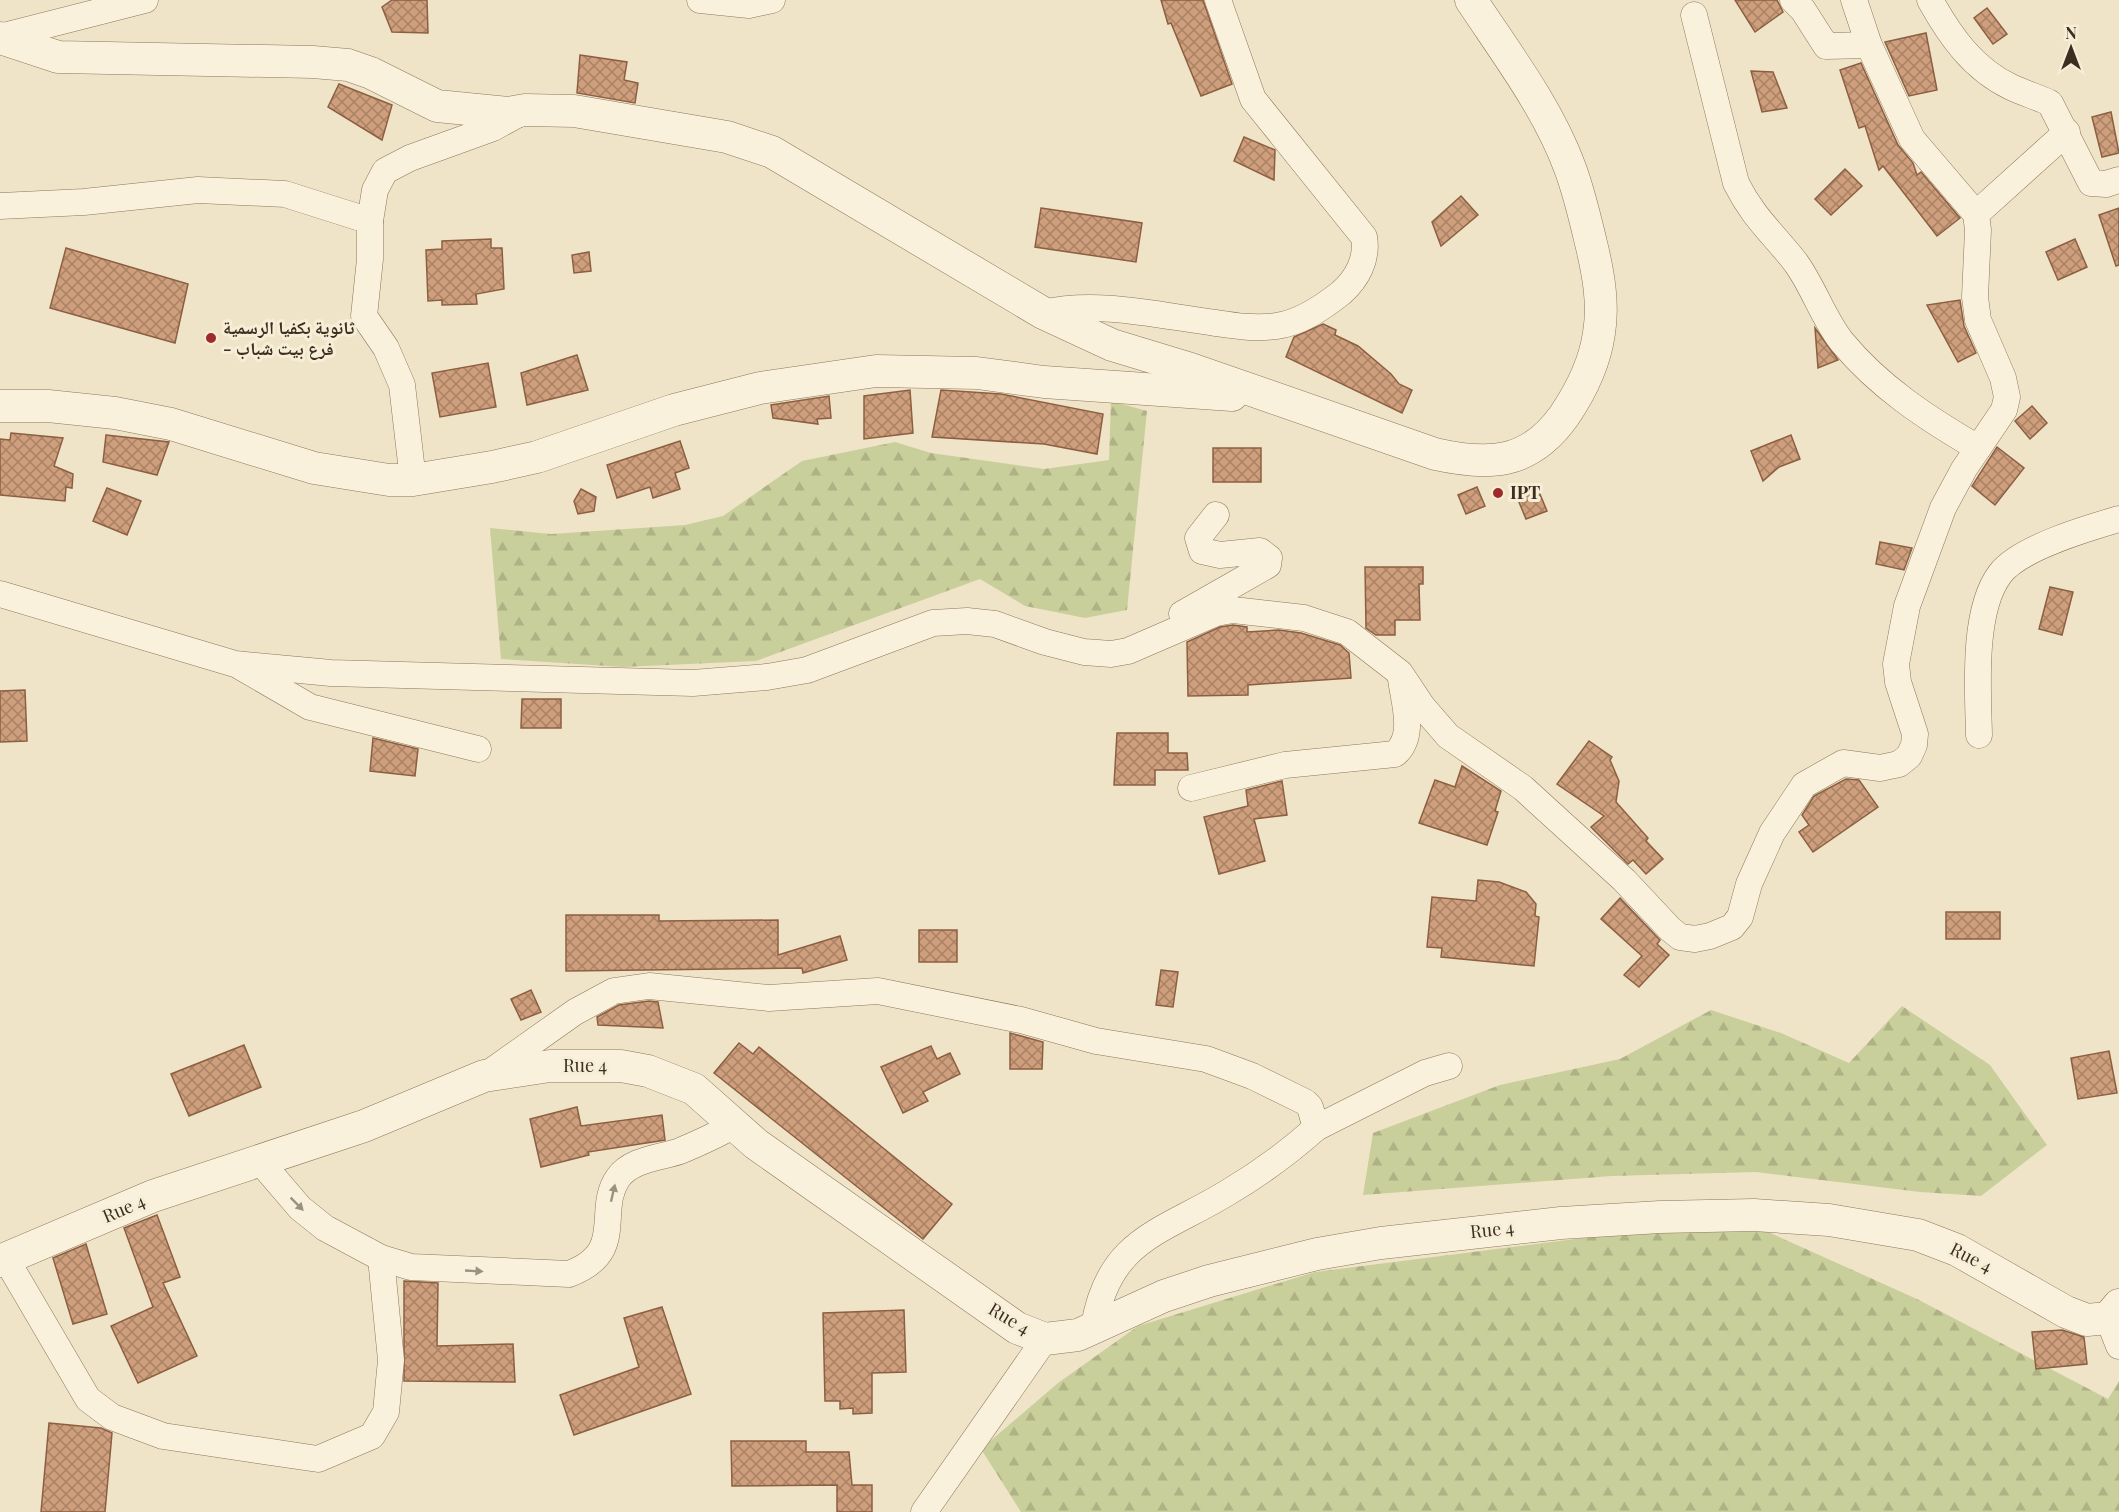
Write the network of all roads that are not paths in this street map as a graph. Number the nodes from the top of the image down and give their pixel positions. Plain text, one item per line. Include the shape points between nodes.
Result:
1 (145, 0) edge
2 (700, 0) edge
3 (772, 0) edge
4 (1218, 0) edge
5 (1471, 0) edge
6 (1793, 0) edge
7 (1854, 0) edge
8 (1930, 0) edge
9 (1694, 15) dead end
10 (0, 38) edge
11 (1869, 45) junction
12 (525, 110) junction
13 (2067, 132) junction
14 (2119, 180) edge
15 (0, 206) edge
16 (1976, 214) junction
17 (370, 221) junction
18 (1043, 313) junction
19 (1276, 398) junction
20 (0, 405) edge
21 (1978, 448) junction
22 (413, 480) junction
23 (1216, 515) dead end
24 (2119, 519) edge
25 (0, 594) edge
26 (1128, 651) junction
27 (236, 664) junction
28 (1400, 673) junction
29 (1979, 735) dead end
30 (478, 749) dead end
31 (1191, 788) dead end
32 (1449, 1066) dead end
33 (484, 1076) junction
34 (734, 1125) junction
35 (1316, 1128) junction
36 (259, 1160) junction
37 (381, 1258) junction
38 (3, 1260) edge
39 (2115, 1323) edge
40 (1094, 1326) junction
41 (1045, 1339) junction
42 (924, 1512) edge

1 - 10 street
2 - 3 street via 749,5
4 - 18 street via 1253,99 1364,237 1357,274 1327,304 1297,321 1276,326 1247,327 1101,309 1062,308
5 - 19 street via 1556,138 1570,168 1587,226 1601,301 1599,333 1576,398 1558,424 1515,457 1497,462 1469,462 1435,454
6 - 11 street via 1826,46
7 - 11 street
8 - 13 street via 1964,53 1995,78 2050,103
9 - 21 street via 1736,183 1746,204 1796,263 1841,341 1925,418
10 - 12 street via 58,57 348,65 437,106 489,112
11 - 16 street via 1912,139
12 - 17 street via 493,128 385,171 375,190
12 - 18 street via 574,111 727,137 772,152
13 - 14 street via 2091,183
13 - 16 street
15 - 17 street via 198,190 285,194
16 - 21 street via 1978,320 2004,378 2007,397 2004,410
17 - 22 street via 364,316 386,348 402,385
18 - 19 street via 1112,345
19 - 22 street via 1044,382 977,373 876,371 760,388 674,410 537,457
20 - 22 street via 115,413 171,424 314,468 378,479
21 - 28 street via 1943,508 1907,606 1897,650 1898,682 1915,734 1909,756 1899,764 1880,768 1843,763 1804,785 1772,833 1749,884 1740,916 1722,933 1695,939 1680,937 1670,929 1624,880 1523,788 1448,736
23 - 26 street via 1198,538 1202,551 1220,555 1260,551 1269,558 1268,565 1192,607
24 - 29 street via 2052,542 2001,572 1990,594 1981,636
25 - 27 street
26 - 27 street via 1084,651 995,624 967,621 933,623 807,670 693,683 332,673
26 - 28 street via 1216,613 1233,610 1304,618 1347,632
27 - 30 street via 310,707
28 - 31 street via 1407,729 1404,744 1395,754 1285,765
32 - 35 street via 1425,1073
33 - 34 street, Rue 4 via 568,1065 648,1071 694,1089
33 - 35 street via 574,1012 614,991 649,986 769,998 878,991 1021,1020 1096,1041 1226,1065 1305,1102
33 - 36 street, Rue 4 via 364,1126
37 -> 34 street via 411,1268 554,1275 583,1269 603,1246 613,1189 626,1169 696,1144
34 - 41 street, Rue 4 via 1017,1328
35 - 40 street via 1247,1181 1134,1246 1117,1264 1104,1287
36 -> 37 street via 300,1208 325,1228
36 - 38 street, Rue 4 via 153,1196
37 - 38 street via 392,1360 386,1412 372,1436 318,1459 163,1436 112,1417 88,1399
39 - 40 street, Rue 4 via 2087,1320 2066,1312 1957,1250 1918,1235 1839,1221 1754,1215 1549,1224 1338,1250 1209,1281
40 - 41 street, Rue 4 via 1078,1335
41 - 42 street

